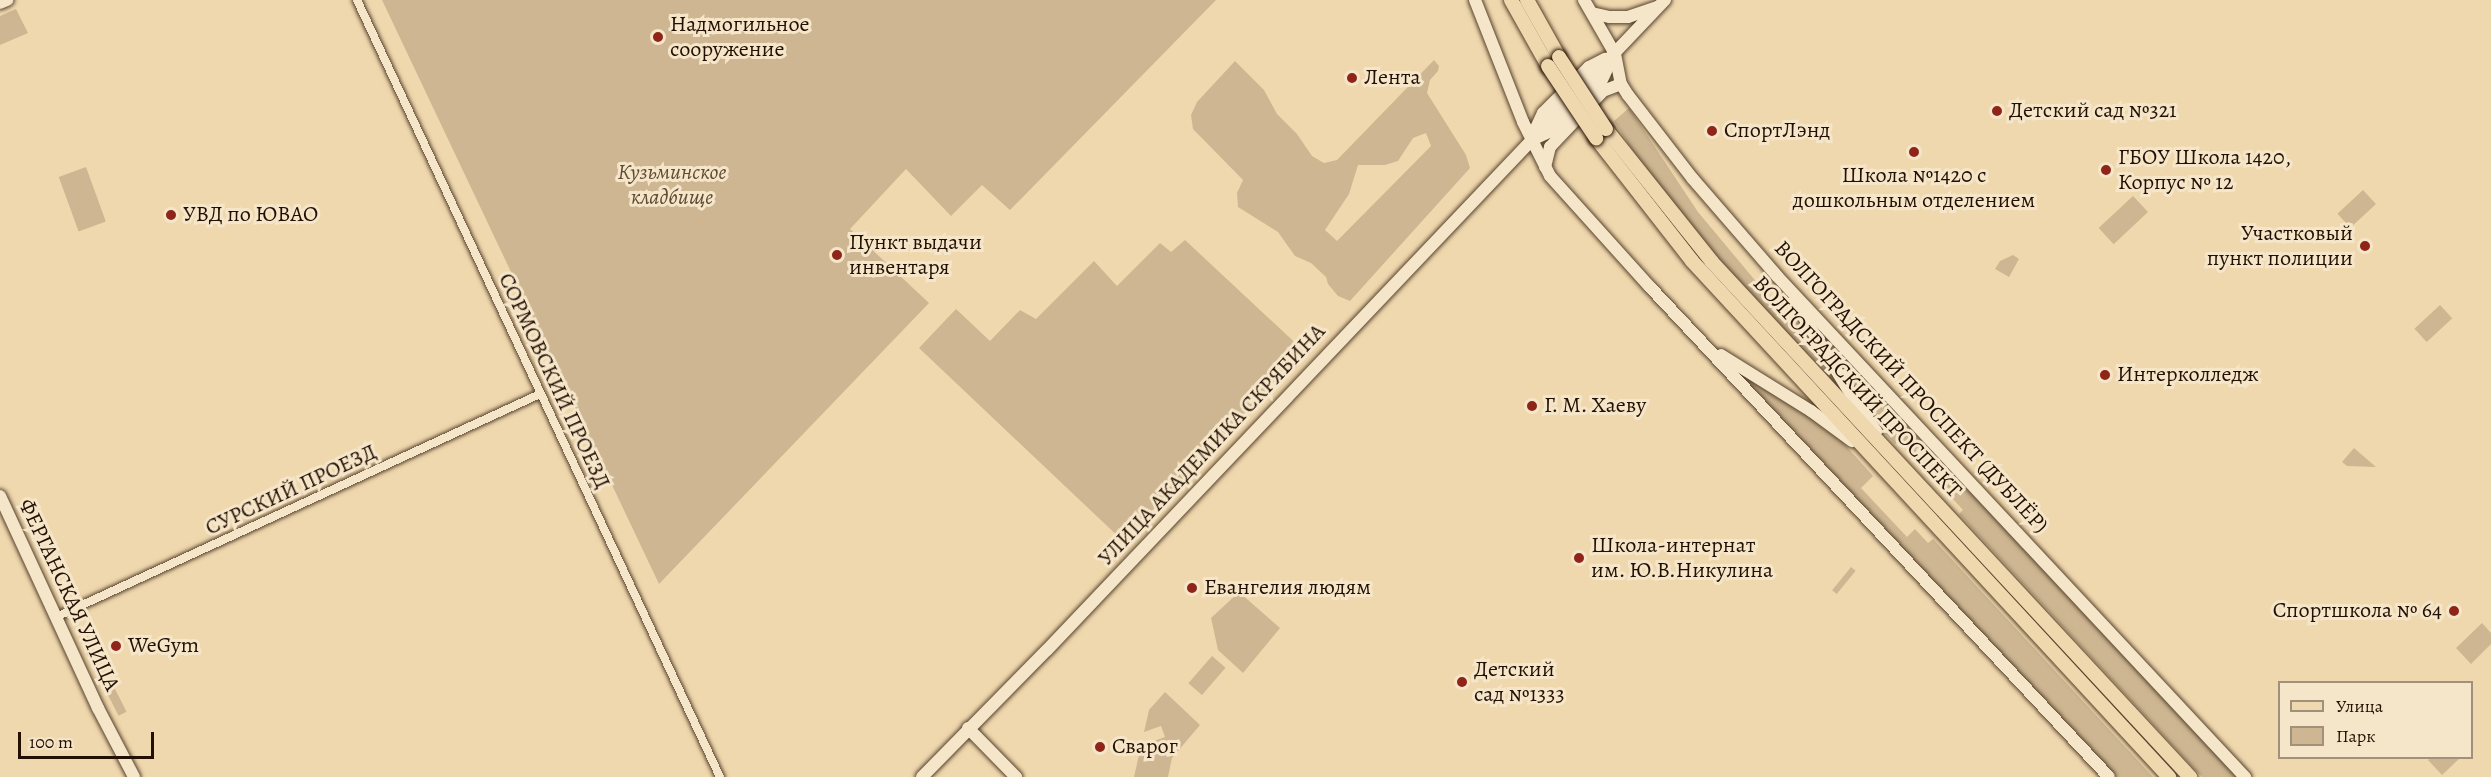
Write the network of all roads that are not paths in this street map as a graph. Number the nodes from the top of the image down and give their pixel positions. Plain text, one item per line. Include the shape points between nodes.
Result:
1 (8, 0) edge
2 (357, 0) edge
3 (1475, 0) edge
4 (1511, 0) edge
5 (1527, 0) edge
6 (1584, 0) edge
7 (1663, 2) edge
8 (0, 3) edge
9 (1592, 13) junction
10 (1615, 54) junction
11 (1554, 62) junction
12 (1621, 84) junction
13 (1601, 133) junction
14 (1531, 140) junction
15 (1545, 167) junction
16 (1777, 276) junction
17 (1705, 345) junction
18 (540, 394) junction
19 (1880, 465) junction
20 (1911, 477) junction
21 (0, 496) edge
22 (56, 617) junction
23 (968, 728) junction
24 (134, 777) edge
25 (720, 777) edge
26 (922, 777) edge
27 (1016, 777) edge
28 (2109, 777) edge
29 (2169, 777) edge
30 (2190, 777) edge
31 (2245, 777) edge

1 - 8 main road
2 - 18 street, СОРМОВСКИЙ ПРОЕЗД
3 - 14 main road
4 - 11 main road, ВОЛГОГРАДСКИЙ ПРОСПЕКТ
5 - 11 main road, ВОЛГОГРАДСКИЙ ПРОСПЕКТ
6 - 9 main road, ВОЛГОГРАДСКИЙ ПРОСПЕКТ (ДУБЛЁР)
7 - 9 main road via 1628,17
7 - 10 main road, УЛИЦА АКАДЕМИКА СКРЯБИНА
9 - 10 main road, ВОЛГОГРАДСКИЙ ПРОСПЕКТ (ДУБЛЁР)
10 - 12 main road, ВОЛГОГРАДСКИЙ ПРОСПЕКТ (ДУБЛЁР)
10 - 14 main road, УЛИЦА АКАДЕМИКА СКРЯБИНА via 1589,67 1543,113
10 - 14 main road, УЛИЦА АКАДЕМИКА СКРЯБИНА via 1601,82 1556,129
11 - 13 main road, ВОЛГОГРАДСКИЙ ПРОСПЕКТ, bridge
12 - 15 main road via 1603,91 1550,147
12 - 16 main road, ВОЛГОГРАДСКИЙ ПРОСПЕКТ (ДУБЛЁР) via 1669,150
13 - 19 main road, ВОЛГОГРАДСКИЙ ПРОСПЕКТ via 1692,261
13 - 20 main road, ВОЛГОГРАДСКИЙ ПРОСПЕКТ via 1712,262
14 - 15 main road
14 - 23 main road, УЛИЦА АКАДЕМИКА СКРЯБИНА via 1047,650
15 - 17 main road
16 - 20 main road via 1855,401
16 - 31 main road, ВОЛГОГРАДСКИЙ ПРОСПЕКТ (ДУБЛЁР)
17 - 19 main road via 1828,422
17 - 28 main road
18 - 22 street, СУРСКИЙ ПРОЕЗД
18 - 25 street, СОРМОВСКИЙ ПРОЕЗД
19 - 29 main road, ВОЛГОГРАДСКИЙ ПРОСПЕКТ
20 - 30 main road, ВОЛГОГРАДСКИЙ ПРОСПЕКТ
21 - 22 main road, ФЕРГАНСКАЯ УЛИЦА
22 - 24 main road, ФЕРГАНСКАЯ УЛИЦА
23 - 26 main road, УЛИЦА АКАДЕМИКА СКРЯБИНА
23 - 27 main road

